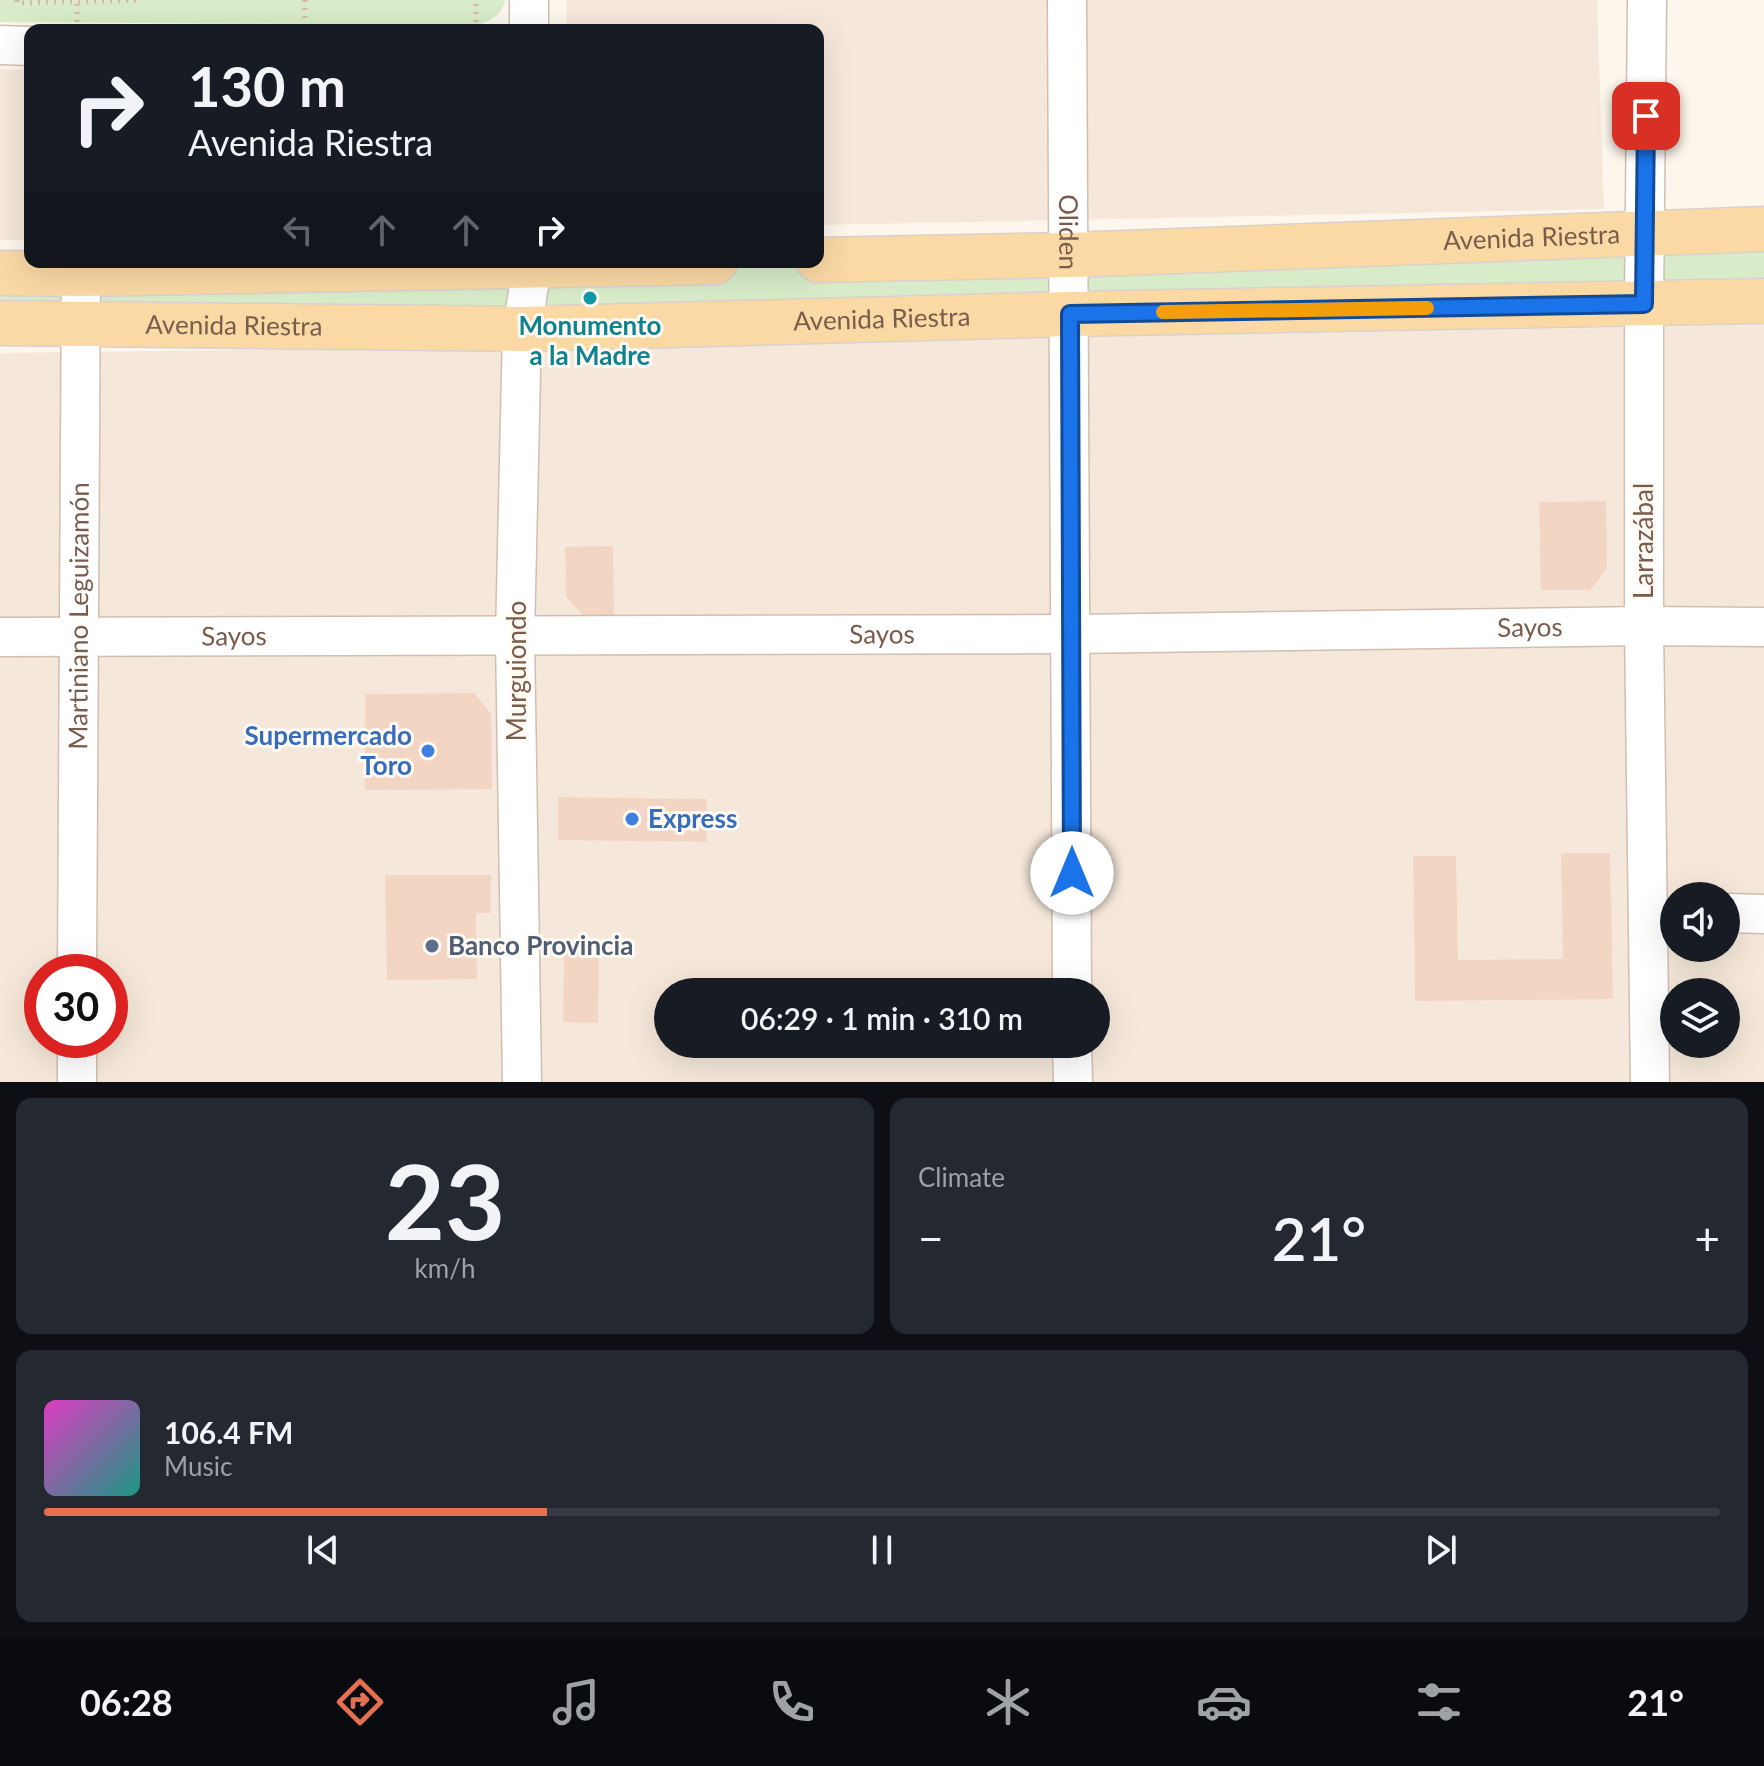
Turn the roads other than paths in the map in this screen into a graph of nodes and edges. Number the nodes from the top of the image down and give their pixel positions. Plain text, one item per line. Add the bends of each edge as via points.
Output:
1 (529, 0) edge
2 (1067, 0) edge
3 (1647, 0) edge
4 (529, 24) edge
5 (0, 45) edge
6 (24, 46) edge
7 (1764, 229) edge
8 (1644, 232) junction
9 (1070, 255) junction
10 (824, 260) edge
11 (81, 268) edge
12 (532, 268) edge
13 (0, 273) edge
14 (1764, 301) edge
15 (1644, 304) junction
16 (1070, 314) junction
17 (0, 323) edge
18 (82, 324) junction
19 (522, 329) junction
20 (1644, 626) junction
21 (1764, 627) edge
22 (1072, 634) junction
23 (515, 636) junction
24 (0, 637) edge
25 (78, 637) junction
26 (1660, 882) edge
27 (1740, 913) edge
28 (1764, 914) edge
29 (1660, 940) edge
30 (77, 954) edge
31 (1072, 978) edge
32 (77, 1058) edge
33 (1072, 1058) edge
34 (77, 1082) edge
35 (522, 1082) edge
36 (1073, 1082) edge
37 (1650, 1082) edge

1 - 4 street
2 - 9 street, Oliden
3 - 8 street, Larrazábal
5 - 6 street
7 - 8 main road, Avenida Riestra
8 - 9 main road, Avenida Riestra
8 - 15 street, Larrazábal
9 - 10 main road, Avenida Riestra
9 - 16 street, Oliden
11 - 13 main road, Avenida Riestra
11 - 18 street, Martiniano Leguizamón
12 - 19 street, Murguiondo
14 - 15 main road, Avenida Riestra
15 - 16 main road, Avenida Riestra
15 - 20 street, Larrazábal
16 - 19 main road, Avenida Riestra
16 - 22 street, Oliden
17 - 18 main road, Avenida Riestra
18 - 19 main road, Avenida Riestra
18 - 25 street, Martiniano Leguizamón
19 - 23 street, Murguiondo
20 - 21 street, Sayos
20 - 22 street, Sayos
20 - 26 street, Larrazábal
22 - 23 street, Sayos
22 - 31 street, Oliden
23 - 25 street, Sayos
23 - 35 street, Murguiondo
24 - 25 street, Sayos
25 - 30 street, Martiniano Leguizamón
27 - 28 street
29 - 37 street, Larrazábal
32 - 34 street
33 - 36 street

